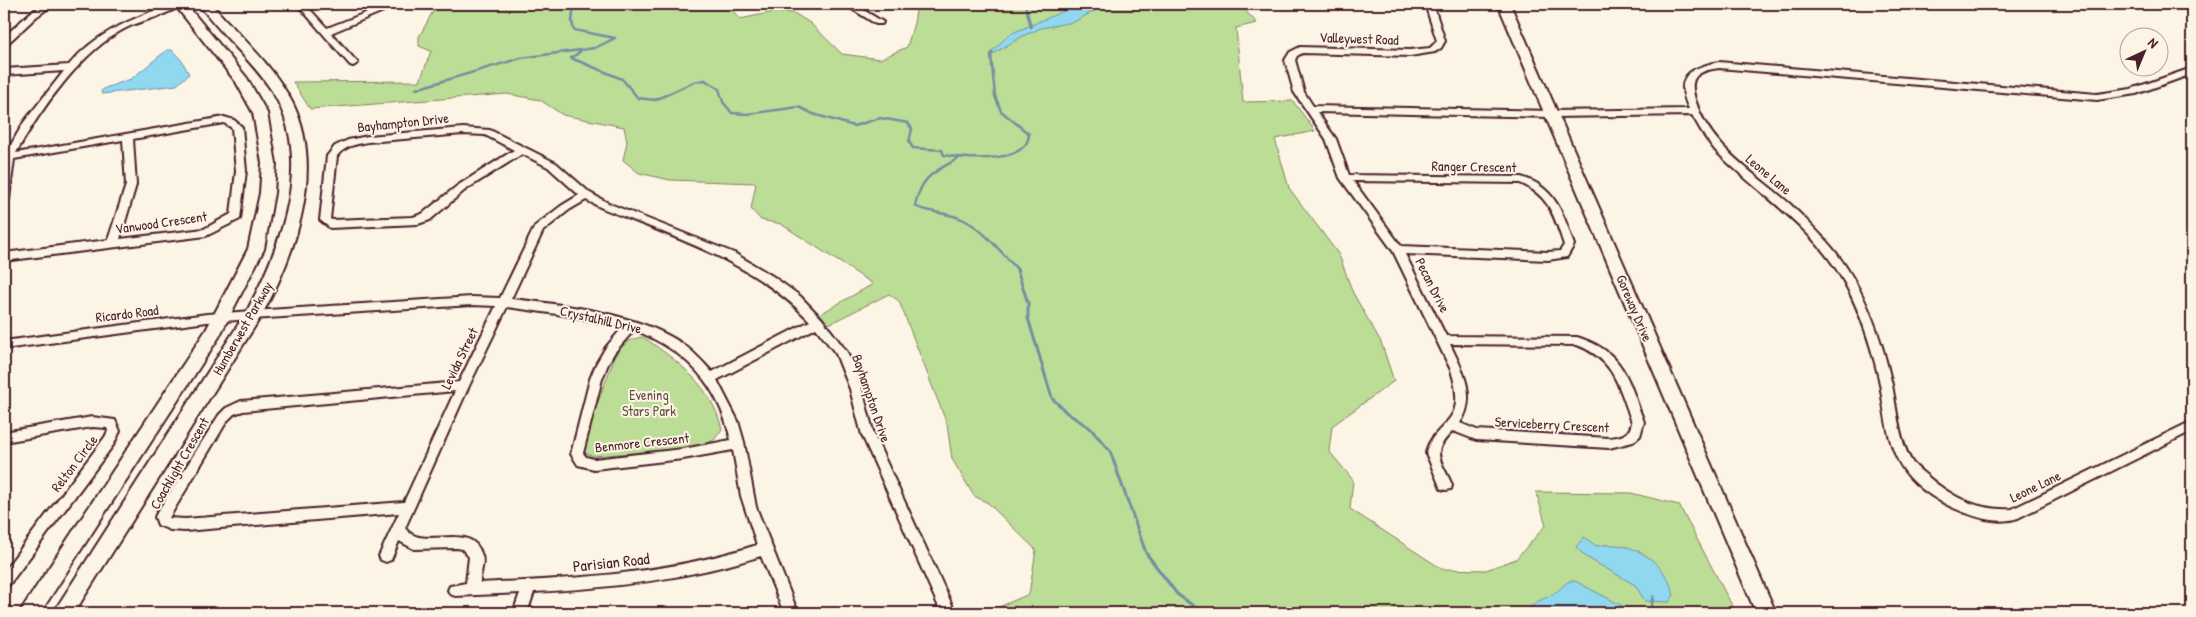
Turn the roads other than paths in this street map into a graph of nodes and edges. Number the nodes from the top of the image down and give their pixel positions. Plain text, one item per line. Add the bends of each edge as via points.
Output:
1 (50, 4) edge
2 (179, 4) edge
3 (205, 4) edge
4 (301, 4) edge
5 (848, 4) edge
6 (1429, 4) edge
7 (1504, 4) edge
8 (389, 8) dead end
9 (879, 22) dead end
10 (326, 32) junction
11 (4, 42) edge
12 (353, 63) dead end
13 (70, 68) junction
14 (2192, 71) edge
15 (4, 72) edge
16 (1310, 109) junction
17 (1695, 112) junction
18 (1552, 114) junction
19 (128, 136) junction
20 (521, 150) junction
21 (9, 157) junction
22 (1344, 178) junction
23 (586, 195) junction
24 (4, 199) edge
25 (113, 243) junction
26 (1398, 250) junction
27 (4, 257) edge
28 (503, 302) junction
29 (254, 314) junction
30 (223, 316) junction
31 (818, 322) junction
32 (633, 324) junction
33 (1443, 340) junction
34 (4, 345) edge
35 (710, 378) junction
36 (463, 386) junction
37 (1452, 425) junction
38 (2192, 426) edge
39 (4, 437) edge
40 (738, 444) junction
41 (1446, 485) dead end
42 (408, 507) junction
43 (398, 529) junction
44 (767, 548) junction
45 (386, 556) dead end
46 (4, 580) edge
47 (529, 587) junction
48 (475, 589) junction
49 (455, 590) dead end
50 (29, 613) edge
51 (63, 613) edge
52 (520, 613) edge
53 (791, 613) edge
54 (946, 613) edge
55 (1766, 613) edge

1 - 11 street
2 - 13 street via 113,32 88,49
2 - 30 main road, Humberwest Parkway via 242,81 260,113 267,146 268,192 256,249
3 - 29 main road, Humberwest Parkway via 287,105 296,141 298,180 291,226 269,286
4 - 10 street
5 - 9 street
6 - 16 street, Valleywest Road via 1441,41 1432,50 1410,53 1300,50 1293,54 1290,60 1299,92
7 - 18 main road, Goreway Drive
8 - 10 street
10 - 12 street
13 - 15 street
13 - 21 street via 27,124
14 - 17 street, Leone Lane via 2133,92 2098,97 1719,65 1702,68 1689,76 1686,88
16 - 18 street
16 - 22 street, Pecan Drive via 1331,139
17 - 18 street
17 - 38 street, Leone Lane via 1712,140 1728,158 1820,240 1841,268 1867,314 1878,349 1898,444 1906,464 1929,487 1950,501 1979,512 1999,516 2013,514
18 - 55 main road, Goreway Drive
19 - 21 street, Vanwood Crescent
19 - 25 street via 131,185
19 - 25 street, Vanwood Crescent via 224,120 231,122 237,127 241,171 236,216 206,232
20 - 20 street, Bayhampton Drive via 487,132 463,131 351,142 338,148 332,156 325,220 330,224 355,224 414,221 426,217 461,188
20 - 23 street, Bayhampton Drive via 552,165
21 - 24 street
22 - 26 street, Pecan Drive
22 - 26 street, Ranger Crescent via 1521,180 1534,184 1550,197 1569,245 1563,254 1548,256
23 - 28 street, Levida Street via 539,229
23 - 31 street, Bayhampton Drive via 730,256 796,299
25 - 27 street, Vanwood Crescent
26 - 33 street, Pecan Drive
28 - 29 street, Crystalhill Drive
28 - 32 street, Crystalhill Drive
28 - 36 street, Levida Street
29 - 30 street, Ricardo Road
29 - 51 main road, Humberwest Parkway
30 - 34 street, Ricardo Road
30 - 50 main road, Humberwest Parkway
31 - 35 street
31 - 54 street, Bayhampton Drive via 841,352 856,389 868,436
32 - 35 street, Crystalhill Drive via 664,336
32 - 40 street, Benmore Crescent via 610,350 596,380 577,454 582,460 594,464
33 - 37 street, Pecan Drive via 1457,370 1462,392 1461,411
33 - 37 street, Serviceberry Crescent via 1577,341 1588,344 1605,352 1615,363 1638,422 1631,439 1609,443 1476,435
35 - 40 street, Crystalhill Drive via 733,423
36 - 42 street, Levida Street
36 - 42 street, Coachlight Crescent via 241,406 223,418 162,517 170,524 185,525
37 - 41 street, Pecan Drive via 1434,442 1432,453
39 - 46 street, Relton Circle via 92,422 112,423 114,431
40 - 44 street, Crystalhill Drive via 750,506
42 - 43 street, Levida Street
43 - 45 street, Levida Street
43 - 48 street via 401,536 417,544 457,542 467,545 474,551 476,560 471,580
44 - 47 street, Parisian Road via 676,573
44 - 53 street, Crystalhill Drive
47 - 48 street, Parisian Road
47 - 52 street
48 - 49 street, Parisian Road

